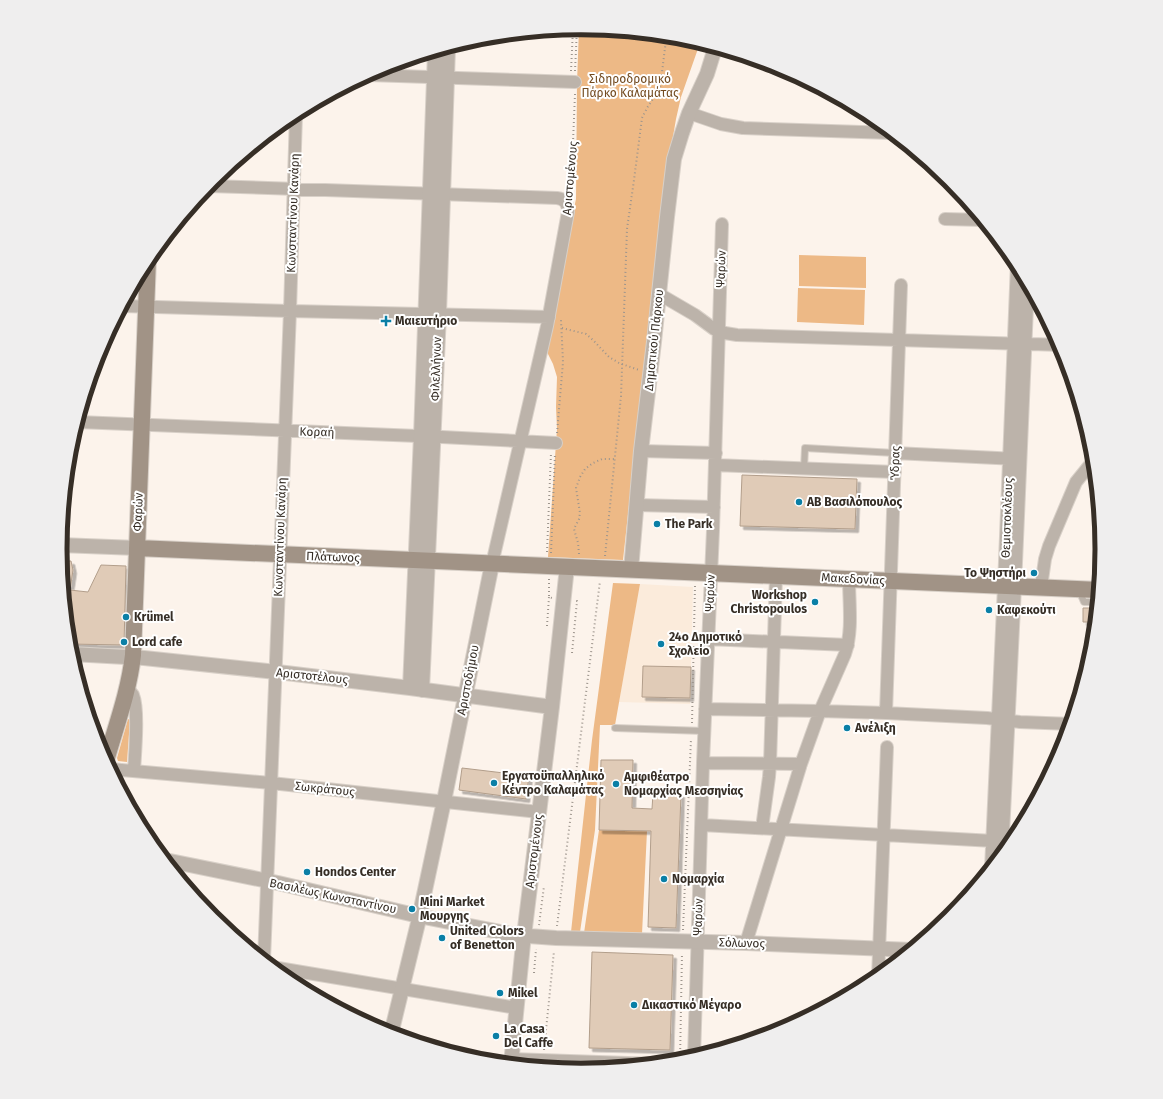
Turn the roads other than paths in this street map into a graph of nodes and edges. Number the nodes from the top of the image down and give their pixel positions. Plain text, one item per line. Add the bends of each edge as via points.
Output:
1 (447, 53) edge
2 (714, 53) edge
3 (436, 56) edge
4 (382, 75) edge
5 (441, 77) junction
6 (573, 82) road end
7 (689, 113) junction
8 (296, 122) edge
9 (883, 133) edge
10 (218, 186) edge
11 (293, 188) junction
12 (436, 193) junction
13 (945, 219) dead end
14 (976, 220) edge
15 (722, 224) dead end
16 (147, 274) edge
17 (1017, 277) edge
18 (901, 285) dead end
19 (1027, 292) edge
20 (659, 294) junction
21 (128, 306) edge
22 (146, 307) junction
23 (290, 311) junction
24 (432, 314) junction
25 (548, 322) junction
26 (719, 332) junction
27 (899, 340) junction
28 (1019, 344) junction
29 (1053, 345) edge
30 (83, 422) edge
31 (141, 425) junction
32 (285, 431) junction
33 (427, 436) junction
34 (520, 441) junction
35 (554, 447) road end
36 (641, 451) junction
37 (895, 453) junction
38 (715, 459) junction
39 (1015, 459) junction
40 (1089, 466) edge
41 (804, 469) junction
42 (895, 472) junction
43 (636, 505) junction
44 (714, 507) junction
45 (67, 545) edge
46 (137, 548) junction
47 (280, 554) junction
48 (422, 560) junction
49 (492, 564) junction
50 (604, 565) joint
51 (573, 567) junction
52 (631, 570) junction
53 (711, 573) junction
54 (776, 576) junction
55 (849, 579) junction
56 (891, 581) junction
57 (1010, 586) junction
58 (1041, 587) junction
59 (1079, 589) junction
60 (1094, 590) edge
61 (1093, 602) edge
62 (708, 639) junction
63 (774, 642) junction
64 (848, 645) junction
65 (78, 654) edge
66 (132, 657) junction
67 (275, 672) junction
68 (127, 688) junction
69 (416, 689) junction
70 (465, 696) junction
71 (552, 707) junction
72 (705, 709) junction
73 (772, 710) junction
74 (820, 710) junction
75 (886, 713) junction
76 (1003, 720) junction
77 (1066, 724) edge
78 (615, 728) dead end
79 (704, 732) junction
80 (887, 747) dead end
81 (109, 752) edge
82 (703, 763) junction
83 (770, 764) junction
84 (801, 764) junction
85 (117, 770) edge
86 (134, 771) junction
87 (271, 783) junction
88 (444, 801) junction
89 (539, 812) junction
90 (702, 825) junction
91 (762, 828) junction
92 (781, 829) junction
93 (883, 835) junction
94 (1003, 842) edge
95 (172, 862) edge
96 (267, 882) junction
97 (419, 916) junction
98 (524, 936) junction
99 (697, 942) junction
100 (746, 943) junction
101 (879, 949) junction
102 (905, 950) edge
103 (264, 955) edge
104 (284, 969) edge
105 (878, 969) edge
106 (402, 989) junction
107 (517, 1008) junction
108 (392, 1028) edge
109 (694, 1051) edge
110 (511, 1059) edge
111 (522, 1061) edge
112 (618, 1063) edge

1 - 5 street, Φιλελλήνων
2 - 7 street
3 - 5 street, Φιλελλήνων
4 - 5 street
5 - 6 street
5 - 12 street, Φιλελλήνων
7 - 9 street via 721,124 748,128
7 - 20 street, Δημοτικού Πάρκου via 674,159
8 - 11 street, Κωνσταντίνου Κανάρη
10 - 11 street
11 - 12 street
11 - 23 street, Κωνσταντίνου Κανάρη
12 - 24 street, Φιλελλήνων
12 - 25 street, Αριστομένους via 557,198 568,204
13 - 14 street
15 - 26 street, Ψαρών
16 - 22 main road, Φαρών
17 - 28 street, Θεμιστοκλέους
18 - 27 street, Ύδρας
19 - 28 street, Θεμιστοκλέους
20 - 26 street via 690,311
20 - 36 street, Δημοτικού Πάρκου
21 - 22 street
22 - 23 street
22 - 31 main road, Φαρών
23 - 24 street
23 - 32 street, Κωνσταντίνου Κανάρη
24 - 25 street
24 - 33 street, Φιλελλήνων
25 - 34 street, Αριστοδήμου
26 - 27 street via 737,335
26 - 38 street, Ψαρών
27 - 28 street
27 - 37 street, Ύδρας
28 - 29 street
28 - 39 street, Θεμιστοκλέους
30 - 31 street, Κοραή
31 - 32 street, Κοραή
31 - 46 main road, Φαρών
32 - 33 street, Κοραή
32 - 47 street, Κωνσταντίνου Κανάρη
33 - 34 street, Κοραή
33 - 48 street, Φιλελλήνων
34 - 35 street, Κοραή
34 - 49 street, Αριστοδήμου
36 - 38 street
36 - 43 street, Δημοτικού Πάρκου
37 - 39 street
37 - 41 lane via 805,448
37 - 42 street, Ύδρας
38 - 41 street
38 - 44 street, Ψαρών
39 - 57 street, Θεμιστοκλέους
40 - 58 street via 1076,482 1045,559
41 - 42 street
42 - 56 street, Ύδρας
43 - 44 street
43 - 52 street, Δημοτικού Πάρκου
44 - 53 street, Ψαρών
45 - 46 street, Πλάτωνος
46 - 47 main road, Πλάτωνος
46 - 66 main road, Φαρών
47 - 48 main road, Πλάτωνος
47 - 67 street, Κωνσταντίνου Κανάρη
48 - 49 main road, Πλάτωνος
48 - 69 street, Φιλελλήνων
49 - 51 main road, Πλάτωνος
49 - 70 street, Αριστοδήμου
50 - 51 main road, Πλάτωνος
50 - 52 main road, Μακεδονίας
51 - 71 street, Αριστομένους
52 - 53 main road, Μακεδονίας
53 - 54 main road, Μακεδονίας
53 - 62 street, Ψαρών
54 - 55 main road, Μακεδονίας
54 - 63 street
55 - 56 main road, Μακεδονίας
55 - 64 street
56 - 57 main road, Μακεδονίας
56 - 75 street, Ύδρας
57 - 58 main road, Μακεδονίας
57 - 76 street, Θεμιστοκλέους
58 - 59 main road, Μακεδονίας
59 - 60 main road, Μακεδονίας
59 - 61 lane via 1084,602
62 - 63 street
62 - 72 street, Ψαρών
63 - 64 street
63 - 73 street
64 - 74 street
65 - 66 street, Αριστοτέλους
66 - 67 street, Αριστοτέλους
66 - 68 main road, Φαρών
67 - 69 street, Αριστοτέλους
67 - 87 street, Κωνσταντίνου Κανάρη
68 - 81 main road, Φαρών
68 - 86 street via 135,704
69 - 70 street, Αριστοτέλους
70 - 71 street, Αριστοτέλους
70 - 88 street, Αριστοδήμου
71 - 89 street, Αριστομένους
72 - 73 street
72 - 79 street, Ψαρών
73 - 74 street
73 - 83 street
74 - 75 street
74 - 84 street
75 - 76 street
76 - 77 street
76 - 94 street, Θεμιστοκλέους
78 - 79 lane
79 - 82 street, Ψαρών
80 - 93 street
82 - 83 street
82 - 90 street, Ψαρών
83 - 84 street
83 - 91 street
84 - 92 street
85 - 86 street, Σωκράτους
86 - 87 street, Σωκράτους
87 - 88 street, Σωκράτους
87 - 96 street, Κωνσταντίνου Κανάρη
88 - 89 street, Σωκράτους
88 - 97 street, Αριστοδήμου
89 - 98 street, Αριστομένους
90 - 91 street
90 - 99 street, Ψαρών
91 - 92 street
92 - 93 street
92 - 100 street
93 - 94 street
93 - 101 street
95 - 96 street, Βασιλέως Κωνσταντίνου
96 - 97 street, Βασιλέως Κωνσταντίνου
96 - 103 street, Κωνσταντίνου Κανάρη
97 - 98 street, Βασιλέως Κωνσταντίνου
97 - 106 street, Αριστοδήμου
98 - 99 street, Σόλωνος
98 - 107 street, Αριστομένους
99 - 100 street, Σόλωνος
99 - 109 street, Ψαρών
100 - 101 street, Σόλωνος
101 - 102 street, Σόλωνος
101 - 105 street
104 - 106 street
106 - 107 street
106 - 108 street, Αριστοδήμου
107 - 110 street, Αριστομένους
111 - 112 street

